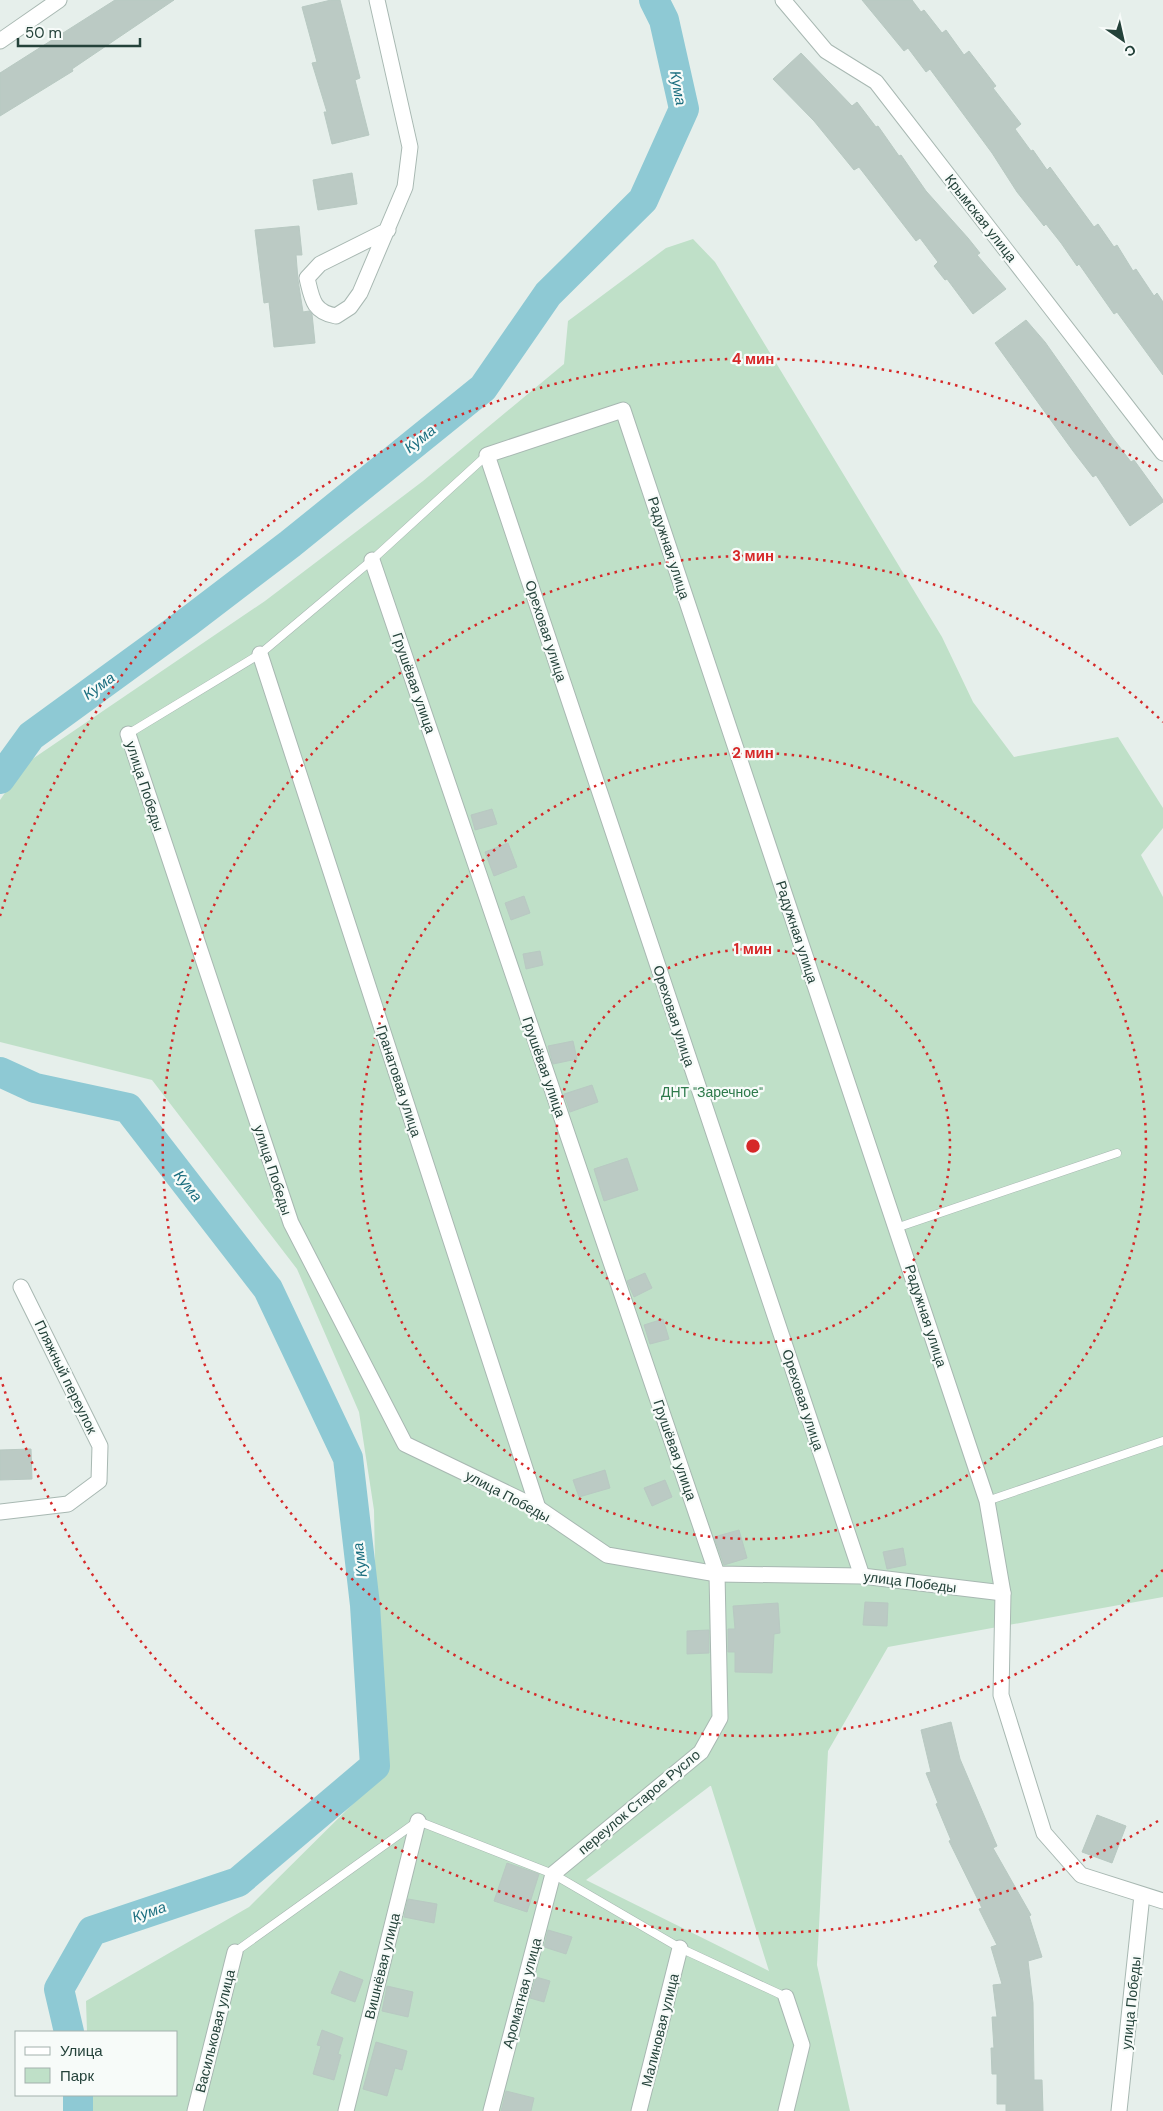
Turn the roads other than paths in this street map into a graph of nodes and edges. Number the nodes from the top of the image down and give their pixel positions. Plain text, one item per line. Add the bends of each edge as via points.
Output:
1 (59, 0) edge
2 (377, 0) edge
3 (783, 0) edge
4 (0, 41) edge
5 (388, 230) junction
6 (1163, 453) edge
7 (487, 455) junction
8 (372, 560) junction
9 (260, 654) junction
10 (128, 734) joint
11 (1117, 1153) dead end
12 (896, 1228) junction
13 (21, 1287) dead end
14 (1163, 1441) edge
15 (987, 1501) junction
16 (538, 1508) junction
17 (0, 1512) edge
18 (717, 1574) junction
19 (862, 1576) junction
20 (1003, 1593) junction
21 (418, 1821) junction
22 (553, 1874) junction
23 (1142, 1895) junction
24 (1163, 1901) edge
25 (680, 1948) junction
26 (235, 1952) joint
27 (786, 1997) joint
28 (195, 2111) edge
29 (346, 2111) edge
30 (490, 2111) edge
31 (639, 2111) edge
32 (786, 2111) edge
33 (1119, 2111) edge

1 - 4 street
2 - 5 street via 410,147 405,187
3 - 6 street, Крымская улица via 826,51 876,82
5 - 5 street via 360,293 350,307 336,316 324,314 312,301 307,278 320,264
7 - 8 lane
7 - 12 street, Радужная улица via 623,410
7 - 19 street, Ореховая улица
8 - 9 lane
8 - 18 street, Грушёвая улица
9 - 10 lane
9 - 16 street, Гранатовая улица
10 - 16 street, улица Победы via 290,1224 406,1444
11 - 12 lane
12 - 15 street, Радужная улица
13 - 17 street, Пляжный переулок via 100,1446 99,1481 68,1504
14 - 15 lane
15 - 20 street, Радужная улица
16 - 18 street, улица Победы via 607,1555
18 - 19 street, улица Победы
18 - 22 street, переулок Старое Русло via 720,1718 701,1752
19 - 20 street, улица Победы
20 - 23 street via 1001,1695 1044,1833 1082,1875
21 - 22 lane
21 - 26 lane
21 - 29 street, Вишнёвая улица
22 - 25 lane
22 - 30 street, Ароматная улица
23 - 24 street
23 - 33 street, улица Победы
25 - 27 lane
25 - 31 street, Малиновая улица
26 - 28 street, Васильковая улица
27 - 32 street via 802,2045

